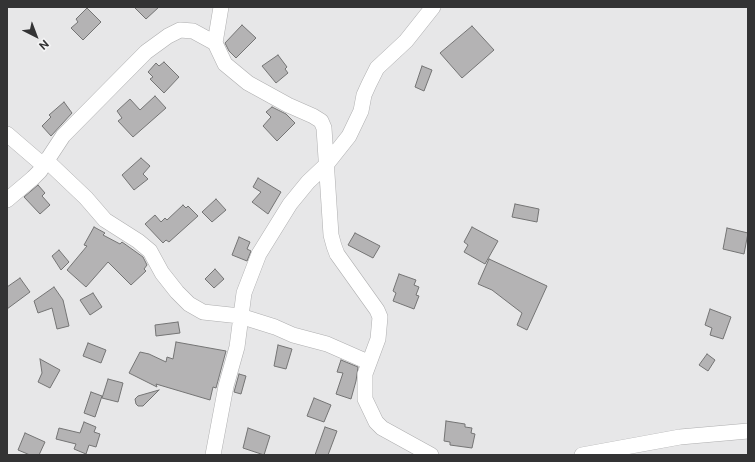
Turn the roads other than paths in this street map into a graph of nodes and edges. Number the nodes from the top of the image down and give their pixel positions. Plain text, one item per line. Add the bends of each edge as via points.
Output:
1 (221, 7) edge
2 (433, 7) edge
3 (215, 43) junction
4 (7, 134) edge
5 (45, 163) junction
6 (326, 165) junction
7 (7, 200) edge
8 (240, 316) junction
9 (368, 362) junction
10 (748, 430) edge
11 (213, 455) edge
12 (431, 455) edge
13 (582, 455) edge

1 - 3 street
2 - 6 street via 406,41 377,68 364,95 361,111 354,126
3 - 5 street via 194,32 180,30 168,36 146,52 76,121
3 - 6 street via 225,64 248,83 321,121 325,135
4 - 5 street
5 - 7 street via 33,178
5 - 8 street via 86,198 105,220 150,251 162,273 188,304 203,312
6 - 8 street via 290,204 259,254 244,293
6 - 9 street via 331,235 337,254 380,317 378,339
8 - 9 street via 327,344
8 - 11 street via 238,347 226,386
9 - 12 street via 365,374 365,399 376,422 387,431
10 - 13 street via 680,437

